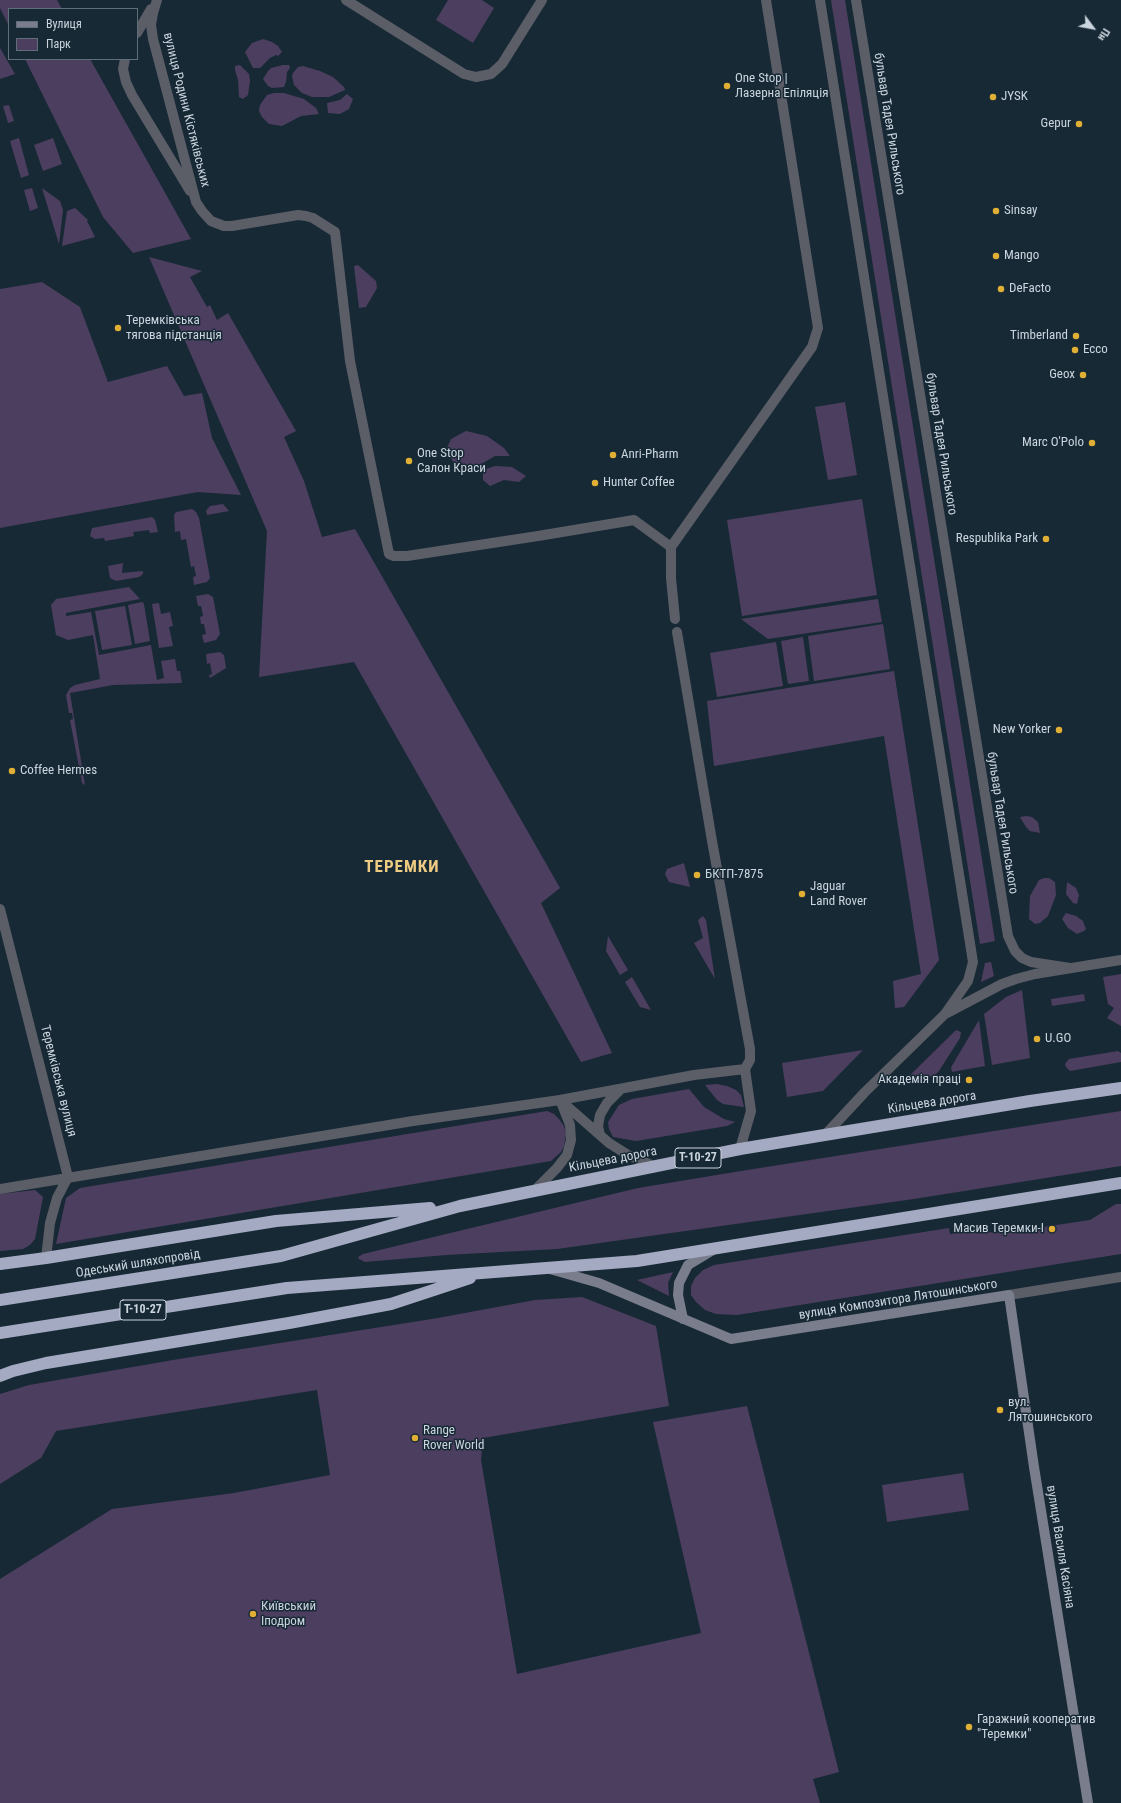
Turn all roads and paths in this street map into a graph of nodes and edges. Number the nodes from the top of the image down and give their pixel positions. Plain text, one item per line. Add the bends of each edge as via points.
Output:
1 (157, 0) edge
2 (346, 0) edge
3 (542, 0) edge
4 (766, 0) edge
5 (820, 0) edge
6 (856, 0) edge
7 (138, 31) edge
8 (125, 60) edge
9 (196, 202) junction
10 (671, 546) junction
11 (675, 618) dead end
12 (677, 632) dead end
13 (0, 910) edge
14 (1121, 960) edge
15 (1070, 968) junction
16 (946, 1014) junction
17 (744, 1069) junction
18 (1121, 1088) edge
19 (620, 1090) junction
20 (560, 1100) junction
21 (600, 1135) junction
22 (825, 1135) junction
23 (740, 1149) junction
24 (654, 1166) junction
25 (68, 1177) junction
26 (1121, 1183) edge
27 (0, 1189) edge
28 (534, 1190) junction
29 (460, 1206) junction
30 (715, 1249) junction
31 (281, 1256) joint
32 (46, 1258) junction
33 (0, 1264) edge
34 (550, 1269) junction
35 (488, 1272) junction
36 (1121, 1277) edge
37 (1009, 1295) junction
38 (0, 1300) edge
39 (683, 1319) junction
40 (0, 1332) edge
41 (0, 1376) edge
42 (1088, 1803) edge

1 - 7 street
1 - 9 street, вулиця Родини Кістяківських via 151,26 153,39
2 - 3 street via 464,74 476,77 491,74 502,64
4 - 10 street via 818,328 812,347
5 - 16 street via 972,948 973,962 968,981
6 - 15 street, бульвар Тадея Рильського via 1008,936 1015,951 1022,958
8 - 9 street via 123,69 132,95
9 - 10 street, вулиця Родини Кістяківських via 211,221 224,226 298,215 313,218 335,232 350,361 389,554 407,556 634,520
10 - 11 street
12 - 17 street via 750,1049 750,1060
13 - 25 street, Теремківська вулиця
14 - 15 street
15 - 16 street via 1035,974 1002,984
16 - 22 street via 865,1092
17 - 19 street via 694,1075
17 - 23 street via 751,1111
18 - 22 highway, Кільцева дорога / Т-10-27
19 - 20 street
19 - 21 street via 607,1103 600,1115
20 - 21 street
20 - 25 street
20 - 28 street via 570,1125 571,1140 567,1155
21 - 24 street via 628,1155
22 - 23 highway, Кільцева дорога / Т-10-27
23 - 24 highway, Кільцева дорога / Т-10-27
24 - 28 highway, Кільцева дорога / Т-10-27
25 - 27 street
25 - 32 street via 57,1198 50,1223
26 - 30 highway, Т-10-27
28 - 29 highway, Кільцева дорога / Т-10-27
29 - 31 highway, Кільцева дорога / Т-10-27
29 - 32 highway via 276,1220
30 - 34 highway, Т-10-27 via 637,1261
30 - 39 street via 688,1265 679,1283 678,1295
31 - 38 highway, Одеський шляхопровід / Т-10-27
32 - 33 highway
34 - 35 highway, Т-10-27
34 - 39 street, вулиця Композитора Лятошинського via 599,1283
35 - 40 highway, Т-10-27 via 287,1288
35 - 41 highway via 391,1304 46,1362
36 - 37 street, вулиця Композитора Лятошинського
37 - 39 street, вулиця Композитора Лятошинського via 732,1339
37 - 42 street, вулиця Василя Касіяна

